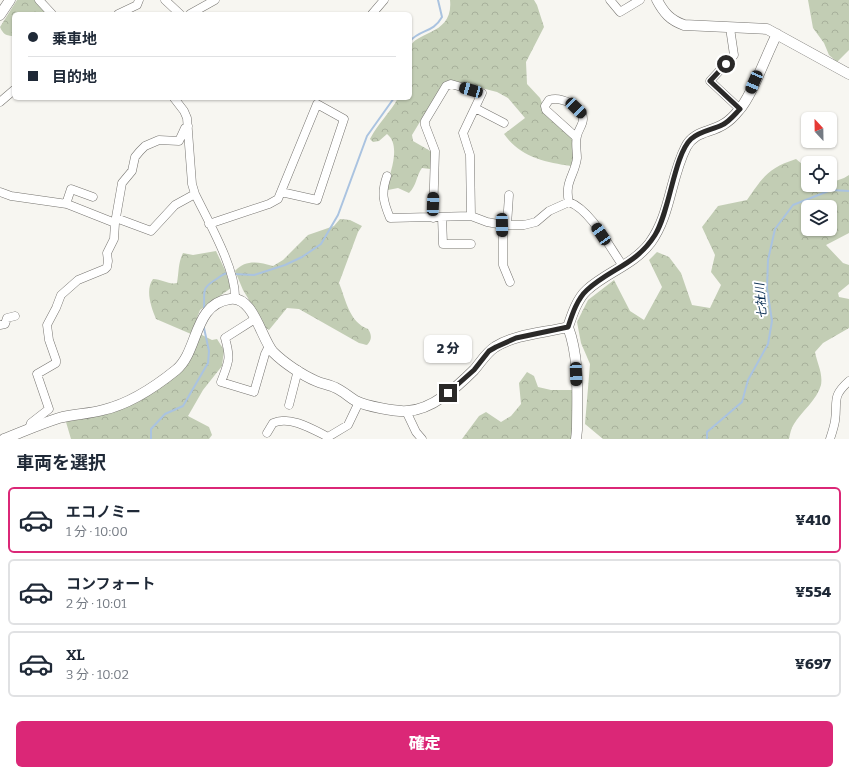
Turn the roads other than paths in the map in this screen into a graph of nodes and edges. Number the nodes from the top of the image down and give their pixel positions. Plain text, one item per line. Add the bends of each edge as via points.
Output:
1 (10, 0) edge
2 (39, 0) edge
3 (139, 0) edge
4 (165, 0) edge
5 (215, 0) edge
6 (384, 0) edge
7 (610, 0) edge
8 (640, 0) edge
9 (657, 0) edge
10 (50, 12) edge
11 (122, 12) edge
12 (178, 12) edge
13 (194, 12) edge
14 (374, 12) edge
15 (0, 15) edge
16 (730, 28) junction
17 (776, 34) junction
18 (849, 74) edge
19 (12, 92) edge
20 (176, 100) edge
21 (0, 102) edge
22 (475, 108) junction
23 (740, 109) junction
24 (504, 123) dead end
25 (188, 126) junction
26 (576, 137) junction
27 (387, 176) dead end
28 (0, 192) edge
29 (281, 192) junction
30 (195, 194) junction
31 (509, 195) dead end
32 (93, 197) dead end
33 (569, 202) junction
34 (66, 204) junction
35 (471, 216) junction
36 (442, 217) junction
37 (433, 218) junction
38 (116, 220) junction
39 (209, 224) junction
40 (505, 225) junction
41 (471, 244) dead end
42 (623, 266) junction
43 (510, 282) dead end
44 (235, 293) junction
45 (15, 316) dead end
46 (255, 318) junction
47 (0, 325) edge
48 (568, 327) junction
49 (269, 346) junction
50 (298, 370) junction
51 (849, 381) edge
52 (359, 402) junction
53 (289, 405) dead end
54 (406, 411) junction
55 (29, 429) junction
56 (267, 433) dead end
57 (328, 438) edge
58 (4, 439) edge
59 (422, 439) edge
60 (576, 439) edge
61 (830, 439) edge

1 - 15 street
2 - 10 street
3 - 11 street via 137,5
4 - 12 street
5 - 13 street
6 - 14 street
7 - 8 street via 620,12
9 - 16 street via 668,18 675,22 684,25
16 - 17 street via 767,29
16 - 23 street via 734,55 710,81
17 - 18 street
17 - 23 street
19 - 21 street
20 - 25 street via 184,111
22 - 24 street
22 - 35 street via 463,133 470,155
22 - 37 street via 482,93 451,84 446,86 425,121 435,150
23 - 42 street via 723,124 691,139 674,179 661,226 640,254
25 - 30 street
25 - 38 street via 179,141 159,140 145,146 135,157 132,171 122,183
26 - 26 street via 546,110 549,100 559,98 570,102 581,113 583,120
26 - 33 street via 577,159 566,191
27 - 37 street via 382,189 384,204 390,218
28 - 34 street
29 - 29 street via 317,104 344,119 317,200
29 - 39 street via 278,199 269,204
30 - 38 street via 175,205 151,231
30 - 39 street
31 - 40 street
32 - 34 street via 71,189
33 - 40 street via 549,211 536,222
33 - 42 street via 578,207 593,223
34 - 38 street
35 - 36 street
35 - 40 street
36 - 37 street
36 - 41 street via 443,244
38 - 55 street via 114,238 107,253 107,267 71,285 61,295 48,320 48,334 56,363 37,374 49,409 31,423
39 - 44 street via 225,260
40 - 43 street via 503,265
42 - 48 street via 586,290
44 - 46 street
44 - 55 street via 212,306 199,324 180,366 128,401 101,411 59,418
45 - 47 street via 6,318 5,324
46 - 49 street
46 - 49 street via 224,338 230,354 221,382 254,392 264,354
48 - 54 street via 502,343 489,351 474,370 448,393 427,406
48 - 60 street via 576,359
49 - 50 street via 277,356
50 - 52 street via 316,381 338,388
50 - 53 street
51 - 61 street via 837,396
52 - 54 street
52 - 57 street via 348,425
54 - 59 street
55 - 58 street
56 - 57 street via 273,423 282,420 304,425

